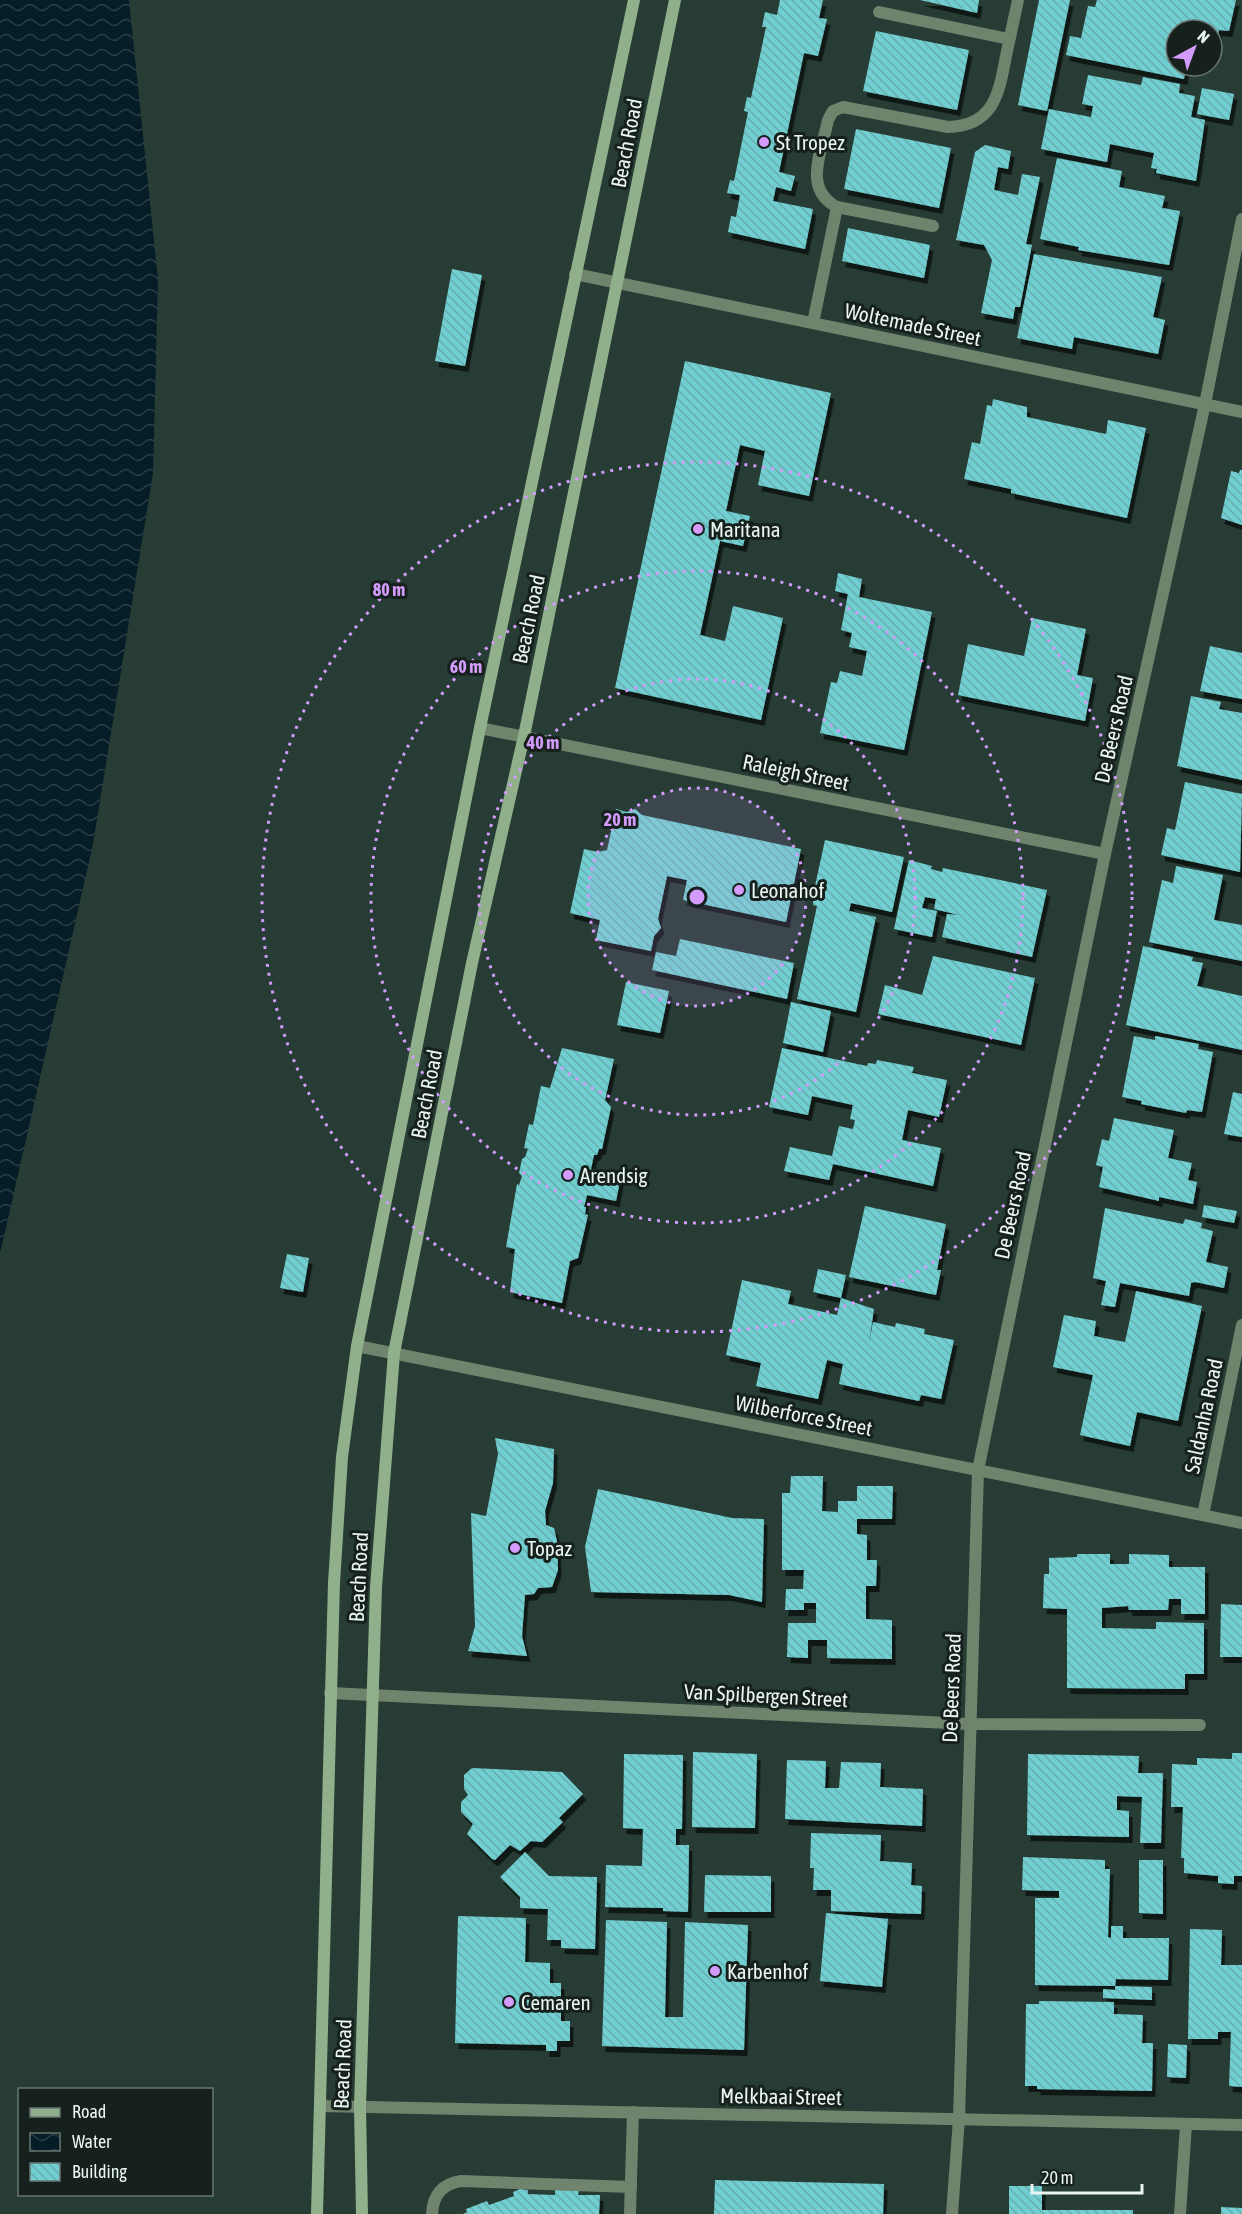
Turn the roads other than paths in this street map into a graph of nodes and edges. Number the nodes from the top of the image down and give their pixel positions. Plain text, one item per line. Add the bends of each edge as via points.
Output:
1 (634, 0) edge
2 (675, 0) edge
3 (1018, 0) edge
4 (879, 12) dead end
5 (1009, 39) junction
6 (837, 207) junction
7 (1242, 219) edge
8 (933, 226) dead end
9 (576, 274) junction
10 (618, 285) junction
11 (813, 323) junction
12 (1205, 404) junction
13 (1242, 412) edge
14 (480, 728) junction
15 (524, 736) junction
16 (1105, 855) junction
17 (1242, 1325) edge
18 (357, 1346) junction
19 (394, 1353) junction
20 (978, 1470) junction
21 (1203, 1515) junction
22 (1242, 1523) edge
23 (330, 1693) junction
24 (374, 1695) junction
25 (969, 1724) junction
26 (1200, 1725) dead end
27 (320, 2106) junction
28 (360, 2107) junction
29 (633, 2112) junction
30 (959, 2119) junction
31 (1186, 2124) junction
32 (1242, 2125) edge
33 (631, 2187) junction
34 (317, 2214) edge
35 (362, 2214) edge
36 (432, 2214) edge
37 (630, 2214) edge
38 (952, 2214) edge
39 (1180, 2214) edge

1 - 9 main road, Beach Road
2 - 10 main road, Beach Road
3 - 5 street
4 - 5 street
5 - 6 street via 995,101 969,124 948,127 843,107 833,111 815,182 821,194
6 - 8 street
6 - 11 street
7 - 12 street, De Beers Road
9 - 10 street, Woltemade Street
9 - 14 main road, Beach Road
10 - 11 street, Woltemade Street
10 - 15 main road, Beach Road
11 - 12 street, Woltemade Street
12 - 13 street, Woltemade Street
12 - 16 street, De Beers Road
14 - 15 street, Raleigh Street
14 - 18 main road, Beach Road
15 - 16 street, Raleigh Street
15 - 19 main road, Beach Road via 472,963
16 - 20 street, De Beers Road
17 - 21 street, Saldanha Road
18 - 19 street, Wilberforce Street
18 - 23 main road, Beach Road via 342,1457
19 - 20 street, Wilberforce Street
19 - 24 main road, Beach Road via 376,1587
20 - 21 street, Wilberforce Street
20 - 25 street, De Beers Road
21 - 22 street, Wilberforce Street
23 - 24 street, Van Spilbergen Street
23 - 27 main road, Beach Road
24 - 25 street, Van Spilbergen Street
24 - 28 main road, Beach Road
25 - 26 street, Van Spilbergen Street
25 - 30 street, De Beers Road
27 - 28 street, Melkbaai Street
27 - 34 main road, Beach Road
28 - 29 street, Melkbaai Street
28 - 35 main road, Beach Road
29 - 30 street, Melkbaai Street
29 - 33 street
30 - 31 street, Melkbaai Street
30 - 38 street, De Beers Road
31 - 32 street, Melkbaai Street
31 - 39 street
33 - 36 street via 461,2181 444,2186 436,2194
33 - 37 street

